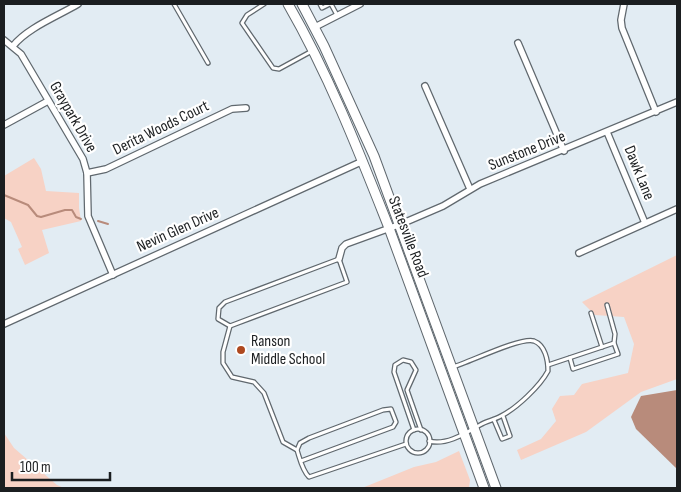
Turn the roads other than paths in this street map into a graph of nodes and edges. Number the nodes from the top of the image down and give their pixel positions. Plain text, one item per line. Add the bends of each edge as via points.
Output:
1 (78, 4) edge
2 (174, 4) edge
3 (264, 4) edge
4 (288, 4) edge
5 (302, 4) edge
6 (320, 4) edge
7 (330, 4) edge
8 (344, 4) edge
9 (360, 4) edge
10 (624, 4) edge
11 (348, 10) junction
12 (338, 16) junction
13 (315, 27) junction
14 (4, 40) edge
15 (518, 43) dead end
16 (13, 46) junction
17 (313, 50) junction
18 (208, 63) dead end
19 (424, 86) dead end
20 (48, 101) junction
21 (677, 102) edge
22 (246, 108) dead end
23 (656, 112) junction
24 (4, 125) edge
25 (607, 132) junction
26 (564, 151) junction
27 (363, 161) junction
28 (87, 173) junction
29 (470, 189) junction
30 (677, 209) edge
31 (645, 223) junction
32 (400, 224) junction
33 (389, 229) junction
34 (579, 253) dead end
35 (339, 259) junction
36 (113, 275) junction
37 (608, 305) dead end
38 (591, 313) dead end
39 (4, 324) edge
40 (230, 326) junction
41 (614, 343) junction
42 (602, 347) junction
43 (570, 358) junction
44 (548, 365) junction
45 (452, 367) junction
46 (503, 415) junction
47 (494, 420) junction
48 (475, 428) junction
49 (414, 430) junction
50 (421, 430) junction
51 (464, 434) junction
52 (429, 441) junction
53 (406, 444) junction
54 (297, 450) junction
55 (301, 461) junction
56 (484, 488) edge
57 (494, 488) edge

1 - 16 street via 32,30
2 - 18 lane
3 - 17 lane via 247,15 242,23 273,68
4 - 17 main road, Statesville Road
5 - 13 main road, Statesville Road
6 - 7 lane via 322,8
7 - 12 lane
8 - 11 lane
9 - 11 street
10 - 23 street via 622,28
11 - 12 street
12 - 13 street
13 - 32 main road, Statesville Road via 374,156
14 - 16 street, Graypark Drive
15 - 26 street
16 - 20 street, Graypark Drive
17 - 27 main road, Statesville Road
19 - 29 street
20 - 24 street
20 - 28 street, Graypark Drive
21 - 23 street, Sunstone Drive
22 - 28 street, Derita Woods Court via 232,108 106,169
23 - 25 street, Sunstone Drive
25 - 26 street, Sunstone Drive
25 - 31 street, Dawk Lane
26 - 29 street, Sunstone Drive
27 - 33 main road, Statesville Road
27 - 36 street, Nevin Glen Drive
28 - 36 street, Graypark Drive via 88,216
29 - 32 street, Sunstone Drive via 443,206
30 - 31 street
31 - 34 street
32 - 33 street, Sunstone Drive
32 - 45 main road, Statesville Road
33 - 35 street, Sunstone Drive via 346,244
33 - 51 main road, Statesville Road
35 - 40 lane via 347,282
35 - 40 lane via 225,302 219,308 218,319
36 - 39 street, Nevin Glen Drive
37 - 41 lane
38 - 42 lane
40 - 54 lane via 223,363 232,377 254,382 264,393 283,442
41 - 42 lane
41 - 43 lane via 618,354 573,368
42 - 43 lane
43 - 44 lane
44 - 45 lane via 541,346 529,340
44 - 46 lane via 546,376
45 - 48 main road, Statesville Road
46 - 47 lane
46 - 47 lane via 510,436 502,439
47 - 48 lane
48 - 51 lane
48 - 57 main road, Statesville Road
49 - 50 lane
49 - 50 lane via 394,372 402,360 411,362 416,370 407,390
49 - 53 lane via 407,436
50 - 52 lane
51 - 52 lane via 436,443
51 - 56 main road, Statesville Road
52 - 53 lane via 427,448 417,453
53 - 55 lane via 309,477
54 - 55 lane
54 - 55 lane via 300,443 310,438 383,410 391,409 396,422 393,428

